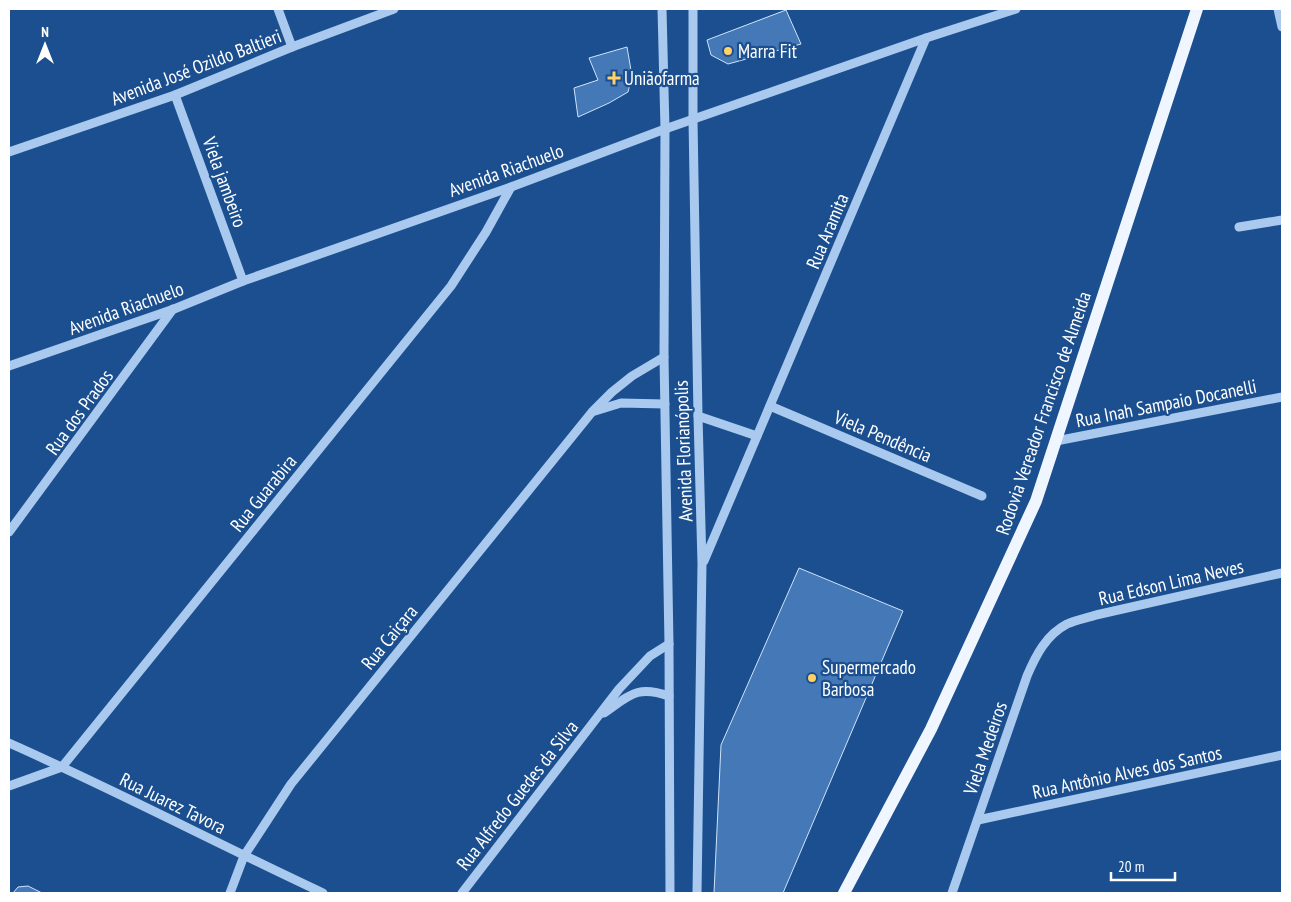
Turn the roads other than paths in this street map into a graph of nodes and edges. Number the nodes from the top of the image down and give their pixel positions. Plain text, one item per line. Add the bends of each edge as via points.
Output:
1 (278, 9) edge
2 (394, 9) edge
3 (662, 9) edge
4 (693, 9) edge
5 (1016, 9) edge
6 (1196, 9) edge
7 (1278, 9) edge
8 (1282, 28) edge
9 (926, 38) junction
10 (292, 47) junction
11 (176, 95) junction
12 (693, 120) junction
13 (665, 129) junction
14 (9, 152) edge
15 (511, 187) junction
16 (1282, 220) edge
17 (1239, 227) dead end
18 (244, 281) junction
19 (174, 309) junction
20 (664, 357) junction
21 (9, 366) edge
22 (1282, 397) edge
23 (665, 404) junction
24 (770, 406) junction
25 (592, 412) junction
26 (698, 416) junction
27 (757, 436) junction
28 (1056, 441) junction
29 (982, 496) dead end
30 (9, 532) edge
31 (702, 564) junction
32 (1282, 574) edge
33 (1067, 624) joint
34 (669, 644) junction
35 (669, 696) junction
36 (598, 717) junction
37 (9, 743) edge
38 (1282, 755) edge
39 (62, 767) junction
40 (9, 786) edge
41 (978, 820) junction
42 (244, 856) junction
43 (230, 893) edge
44 (323, 893) edge
45 (462, 893) edge
46 (670, 893) edge
47 (697, 893) edge
48 (844, 893) edge
49 (952, 893) edge

1 - 10 street
2 - 10 street, Avenida José Ozildo Baltieri
3 - 13 street, Avenida Florianópolis
4 - 12 street, Avenida Florianópolis
5 - 9 street, Avenida Riachuelo
6 - 28 main road, Rodovia Vereador Francisco de Almeida
7 - 8 street
9 - 12 street, Avenida Riachuelo
9 - 24 street, Rua Aramita
10 - 11 street, Avenida José Ozildo Baltieri
11 - 14 street, Avenida José Ozildo Baltieri
11 - 18 street, Viela jambeiro
12 - 13 street, Avenida Riachuelo
12 - 26 street, Avenida Florianópolis
13 - 15 street, Avenida Riachuelo
13 - 20 street, Avenida Florianópolis
15 - 18 street, Avenida Riachuelo
15 - 39 street, Rua Guarabira via 451,286
16 - 17 street
18 - 19 street, Avenida Riachuelo
19 - 21 street, Avenida Riachuelo
19 - 30 street, Rua dos Prados
20 - 23 street, Avenida Florianópolis
20 - 25 street, Rua Caiçara via 632,376
22 - 28 street, Rua Inah Sampaio Docanelli
23 - 25 street via 621,403
23 - 34 street, Avenida Florianópolis
24 - 27 street, Rua Aramita
24 - 29 street, Viela Pendência
25 - 42 street, Rua Caiçara via 291,784
26 - 27 street
26 - 31 street, Avenida Florianópolis
27 - 31 street, Rua Aramita
28 - 48 main road, Rodovia Vereador Francisco de Almeida via 1036,501 935,720
31 - 47 street, Avenida Florianópolis
32 - 33 street, Rua Edson Lima Neves
33 - 41 street, Viela Medeiros via 1051,634 1027,676
34 - 35 street, Avenida Florianópolis
34 - 36 street, Rua Alfredo Guedes da Silva via 636,670
35 - 36 street, Rua Alfredo Guedes da Silva via 645,690 634,693
35 - 46 street, Avenida Florianópolis
36 - 45 street, Rua Alfredo Guedes da Silva
37 - 39 street, Rua Juarez Tavora
38 - 41 street, Rua Antônio Alves dos Santos
39 - 40 street
39 - 42 street, Rua Juarez Tavora
41 - 49 street, Viela Medeiros
42 - 43 street, Rua Caiçara
42 - 44 street, Rua Juarez Tavora

